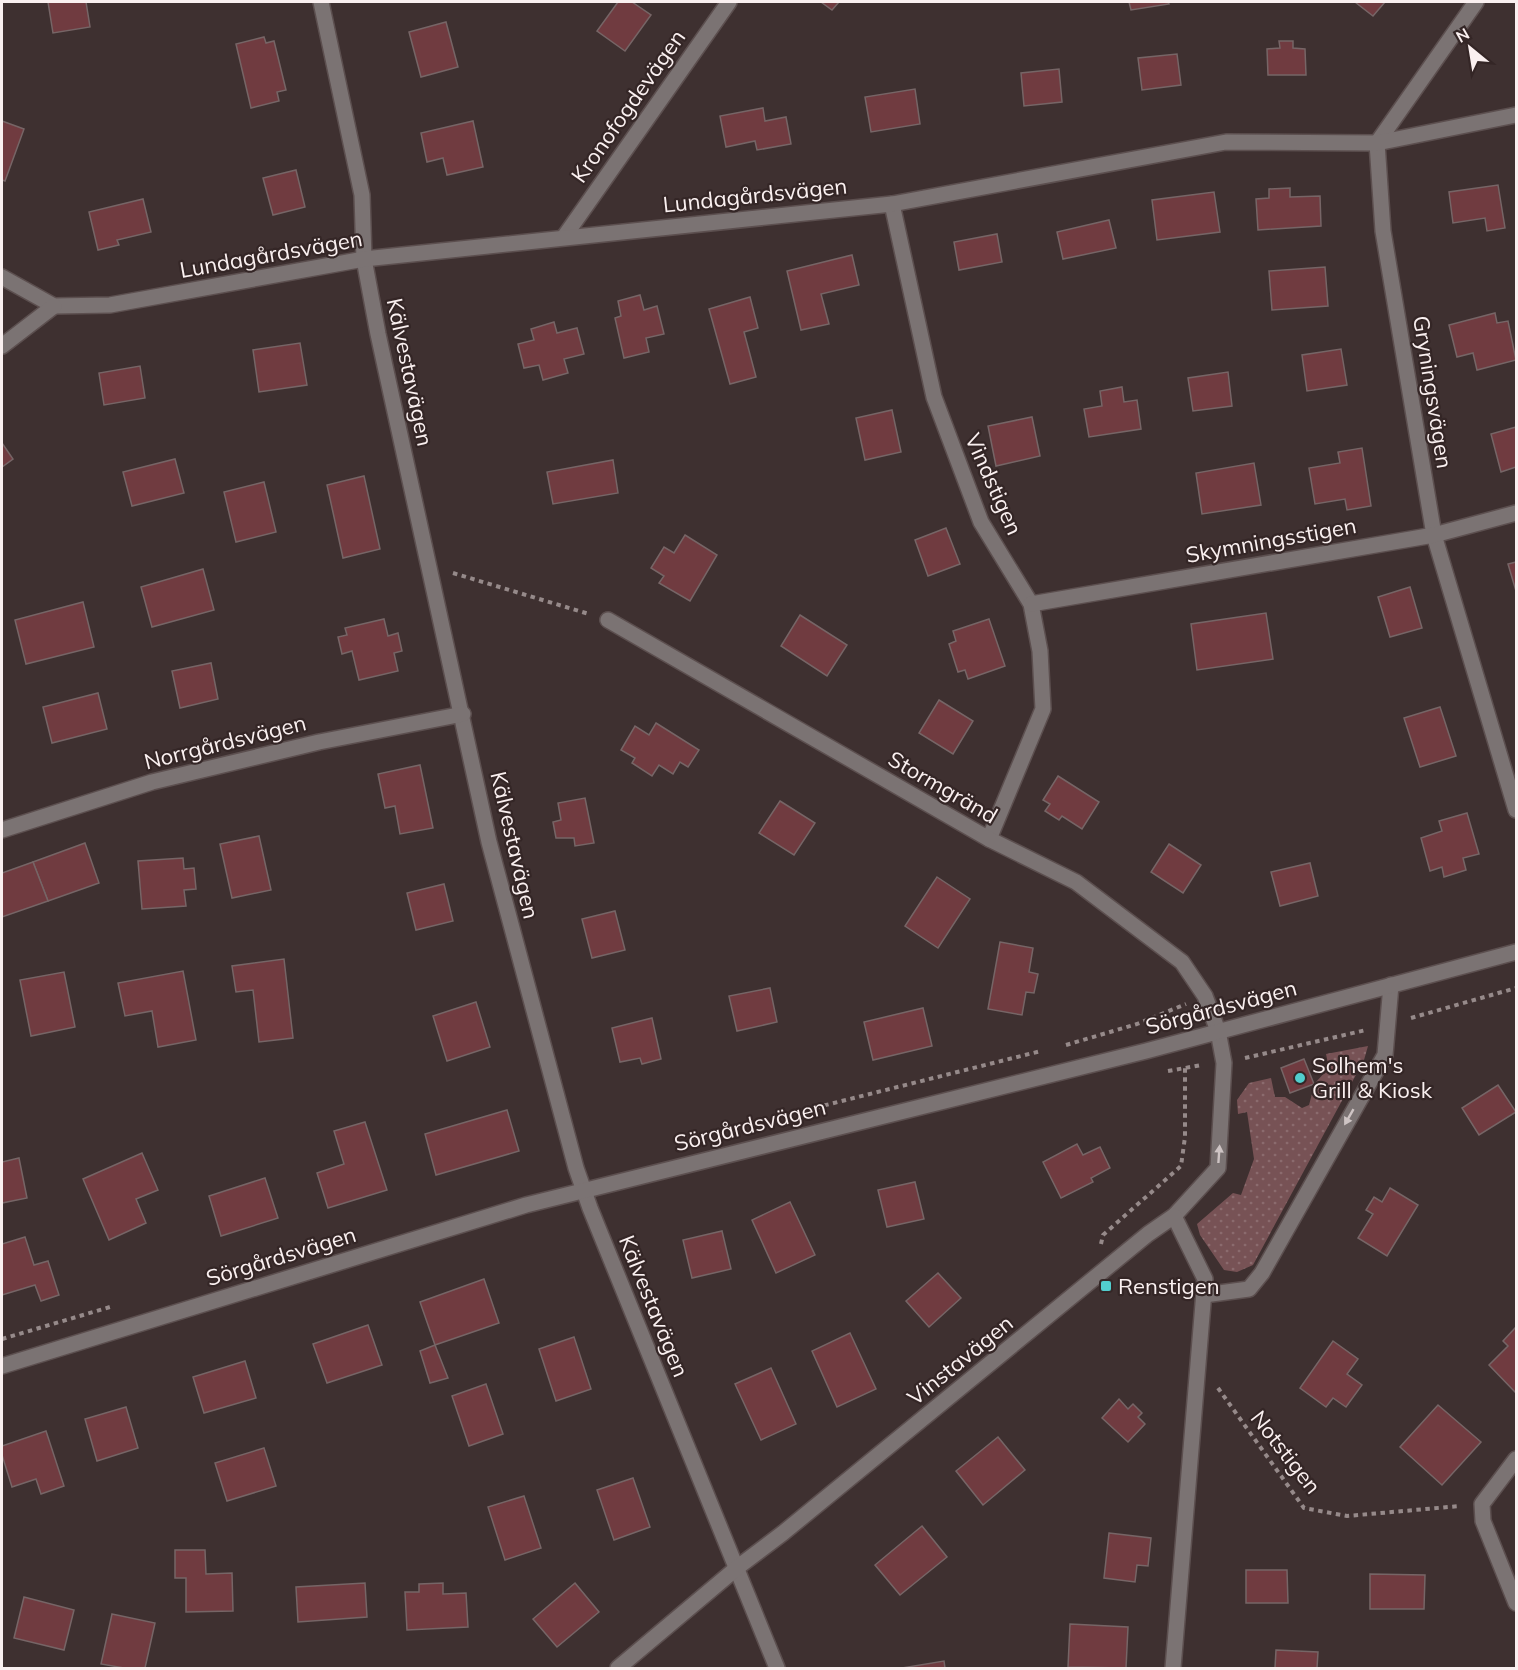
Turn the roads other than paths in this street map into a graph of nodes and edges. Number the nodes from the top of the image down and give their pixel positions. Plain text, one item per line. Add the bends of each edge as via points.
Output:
1 (321, 2) edge
2 (729, 2) edge
3 (1476, 2) edge
4 (1516, 115) edge
5 (1377, 143) junction
6 (892, 204) junction
7 (564, 237) junction
8 (364, 259) junction
9 (2, 277) edge
10 (54, 306) junction
11 (2, 346) edge
12 (1516, 513) edge
13 (1434, 535) junction
14 (1031, 604) junction
15 (608, 620) road end
16 (463, 714) junction
17 (1516, 810) edge
18 (2, 830) edge
19 (989, 839) junction
20 (1516, 952) edge
21 (1391, 985) junction
22 (1218, 1031) junction
23 (583, 1190) junction
24 (1174, 1216) junction
25 (1204, 1295) junction
26 (2, 1366) edge
27 (1516, 1459) edge
28 (738, 1567) junction
29 (1516, 1603) edge
30 (618, 1668) edge
31 (777, 1668) edge
32 (1173, 1668) edge

1 - 8 street, Kälvestavägen via 362,195
2 - 7 street, Kronofogdevägen
3 - 5 street
4 - 5 street, Lundagårdsvägen
5 - 6 street, Lundagårdsvägen via 1226,142
5 - 13 street, Gryningsvägen via 1383,231
6 - 7 street, Lundagårdsvägen
6 - 14 street, Vindstigen via 934,398 981,522
7 - 8 street, Lundagårdsvägen
8 - 10 street, Lundagårdsvägen via 110,305
8 - 16 street, Kälvestavägen
9 - 10 street
10 - 11 street
12 - 13 street, Skymningsstigen
13 - 14 street, Skymningsstigen
13 - 17 street, Gryningsvägen
14 - 19 street, Vindstigen via 1040,651 1043,709
15 - 19 street, Stormgränd
16 - 18 street, Norrgårdsvägen via 319,742 152,782
16 - 23 street, Kälvestavägen via 489,842
19 - 22 street, Stormgränd via 1076,882 1182,962 1205,996
20 - 21 street, Sörgårdsvägen
21 - 22 street, Sörgårdsvägen
21 -> 25 street via 1385,1055 1262,1273 1249,1288
22 - 23 street, Sörgårdsvägen
24 -> 22 street, Vinstavägen via 1218,1168 1224,1063
23 - 26 street, Sörgårdsvägen
23 - 28 street, Kälvestavägen
24 - 25 street via 1205,1279
24 - 28 street, Vinstavägen
25 - 32 street
27 - 29 street via 1482,1504 1483,1521
28 - 30 street, Vinstavägen
28 - 31 street, Kälvestavägen

